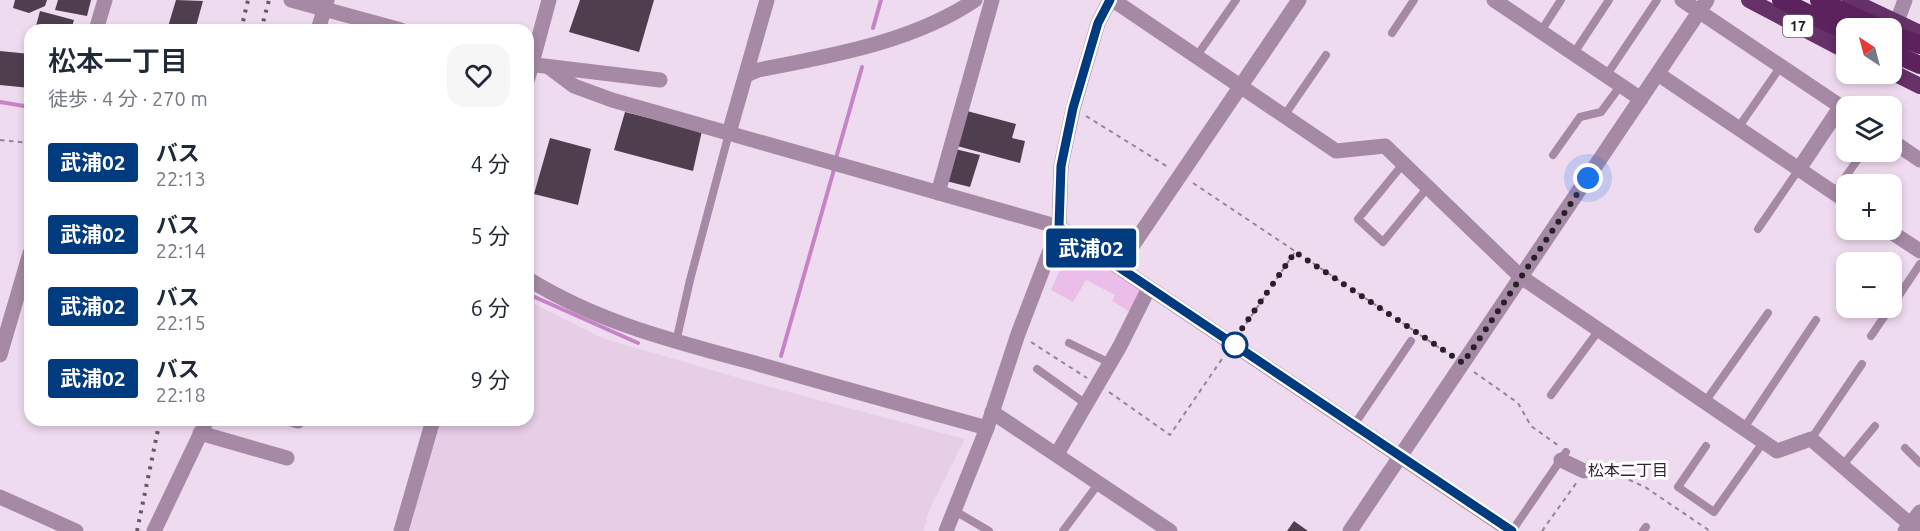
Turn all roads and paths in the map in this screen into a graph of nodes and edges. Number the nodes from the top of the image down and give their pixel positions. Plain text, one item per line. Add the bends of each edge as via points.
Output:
1 (105, 0) edge
2 (291, 0) edge
3 (549, 0) edge
4 (767, 0) edge
5 (975, 0) edge
6 (992, 0) edge
7 (1111, 0) edge
8 (1236, 0) edge
9 (1299, 0) edge
10 (1414, 0) edge
11 (1494, 0) edge
12 (1561, 0) edge
13 (1609, 0) edge
14 (1658, 0) edge
15 (1682, 0) edge
16 (1749, 0) edge
17 (1781, 0) edge
18 (1819, 0) edge
19 (1850, 0) edge
20 (1905, 0) edge
21 (325, 5) edge
22 (1704, 6) edge
23 (1862, 18) edge
24 (1874, 18) edge
25 (1895, 18) edge
26 (98, 24) edge
27 (320, 24) edge
28 (383, 24) edge
29 (1836, 27) edge
30 (1541, 31) junction
31 (1902, 31) edge
32 (1392, 33) dead end
33 (1920, 33) edge
34 (1902, 36) edge
35 (1920, 45) edge
36 (1836, 46) edge
37 (534, 52) edge
38 (1574, 54) junction
39 (1326, 55) dead end
40 (1196, 57) junction
41 (1902, 57) edge
42 (1920, 65) edge
43 (1781, 66) junction
44 (550, 68) junction
45 (534, 69) edge
46 (1658, 74) junction
47 (746, 75) junction
48 (1606, 75) junction
49 (1902, 77) edge
50 (660, 80) dead end
51 (1621, 85) junction
52 (1920, 86) edge
53 (1240, 87) junction
54 (1641, 99) junction
55 (1836, 103) edge
56 (1284, 116) junction
57 (1836, 119) edge
58 (1738, 128) junction
59 (729, 134) junction
60 (0, 140) edge
61 (24, 142) edge
62 (1902, 148) edge
63 (1553, 155) dead end
64 (1920, 160) edge
65 (1404, 164) junction
66 (1799, 169) junction
67 (1428, 187) junction
68 (938, 193) junction
69 (1836, 194) edge
70 (1059, 227) junction
71 (1758, 229) dead end
72 (1902, 239) edge
73 (1920, 251) edge
74 (1920, 264) edge
75 (1118, 267) junction
76 (24, 273) edge
77 (1521, 277) junction
78 (534, 283) edge
79 (1149, 288) junction
80 (1902, 291) edge
81 (1768, 313) dead end
82 (1883, 318) edge
83 (1816, 320) dead end
84 (1599, 330) junction
85 (1018, 334) junction
86 (1871, 336) dead end
87 (1411, 341) dead end
88 (676, 342) junction
89 (1070, 343) dead end
90 (1232, 343) junction
91 (0, 355) edge
92 (1110, 363) junction
93 (1463, 363) junction
94 (1862, 364) dead end
95 (1037, 369) dead end
96 (1098, 385) junction
97 (1551, 394) dead end
98 (1706, 402) junction
99 (1086, 404) junction
100 (992, 412) junction
101 (1354, 425) junction
102 (430, 426) edge
103 (1875, 426) dead end
104 (203, 427) edge
105 (987, 428) junction
106 (1744, 428) junction
107 (1811, 439) junction
108 (1764, 441) junction
109 (1706, 446) dead end
110 (1905, 448) dead end
111 (1057, 454) junction
112 (1400, 456) junction
113 (1563, 456) junction
114 (287, 458) dead end
115 (1920, 463) edge
116 (1842, 466) junction
117 (1590, 468) junction
118 (1099, 483) junction
119 (0, 497) edge
120 (956, 511) junction
121 (1920, 512) edge
122 (1911, 529) edge
123 (76, 531) edge
124 (154, 531) edge
125 (401, 531) edge
126 (946, 531) edge
127 (989, 531) edge
128 (1063, 531) edge
129 (1170, 531) edge
130 (1350, 531) edge
131 (1512, 531) edge
132 (1542, 531) edge
133 (1710, 531) edge

1 - 26 street
2 - 21 street
3 - 37 street
4 - 47 street
5 - 47 street via 927,25 875,44
6 - 68 street
7 - 40 street
7 - 70 street via 1098,23 1073,108 1061,166
8 - 40 lane
9 - 53 street
10 - 32 lane
11 - 30 street
12 - 30 lane
13 - 38 lane
14 - 48 lane
15 - 22 street
16 - 36 highway, 17
17 - 29 highway
18 - 23 highway
19 - 24 highway
20 - 25 street
21 - 27 street
21 - 28 street
22 - 43 street
22 - 46 street
30 - 38 street
31 - 33 highway
34 - 35 highway
38 - 48 street
39 - 56 lane
40 - 53 street
41 - 42 highway
43 - 55 street
43 - 58 lane
44 - 45 street
44 - 50 street
44 - 59 street via 574,86
46 - 54 street
46 - 58 street
47 - 59 street
48 - 51 street
49 - 52 highway
51 - 54 street
51 - 63 lane via 1601,112 1580,117
53 - 56 street
53 - 75 street
54 - 77 street
56 - 65 street via 1336,151 1385,146
57 - 66 street
58 - 66 street
59 - 68 street
59 - 88 lane
60 - 61 path
62 - 64 street
65 - 67 street
65 - 67 lane via 1358,219 1383,242
66 - 69 street
66 - 71 lane
67 - 77 street
68 - 70 street
70 - 75 street
70 - 85 street
72 - 73 street
74 - 80 lane
75 - 79 street
76 - 91 street
77 - 84 street
77 - 93 street
78 - 88 street via 593,314
79 - 90 street
79 - 92 street
81 - 98 lane
82 - 86 lane
83 - 106 lane
84 - 97 lane
84 - 98 street
85 - 96 path
85 - 100 street
87 - 101 lane
88 - 105 street
89 - 92 lane
90 - 93 path via 1295,252
90 - 96 path via 1170,435
90 - 101 street
92 - 96 street
93 - 112 street
93 - 113 path via 1518,403 1531,426
94 - 107 lane
95 - 99 lane
96 - 99 street
98 - 106 street
99 - 111 street
100 - 105 street
100 - 111 street
101 - 112 street
102 - 125 street
103 - 116 lane
104 - 114 street
104 - 124 street
105 - 120 street
106 - 108 street
107 - 108 street via 1778,451
107 - 116 street
108 - 109 lane via 1714,512 1678,487
110 - 115 lane
111 - 118 street
112 - 130 street
112 - 131 street
113 - 117 street
113 - 131 lane
116 - 122 street
117 - 132 path
117 - 133 path via 1645,487
118 - 128 lane
118 - 129 street
119 - 123 street
120 - 126 street
120 - 127 lane
121 - 122 street

